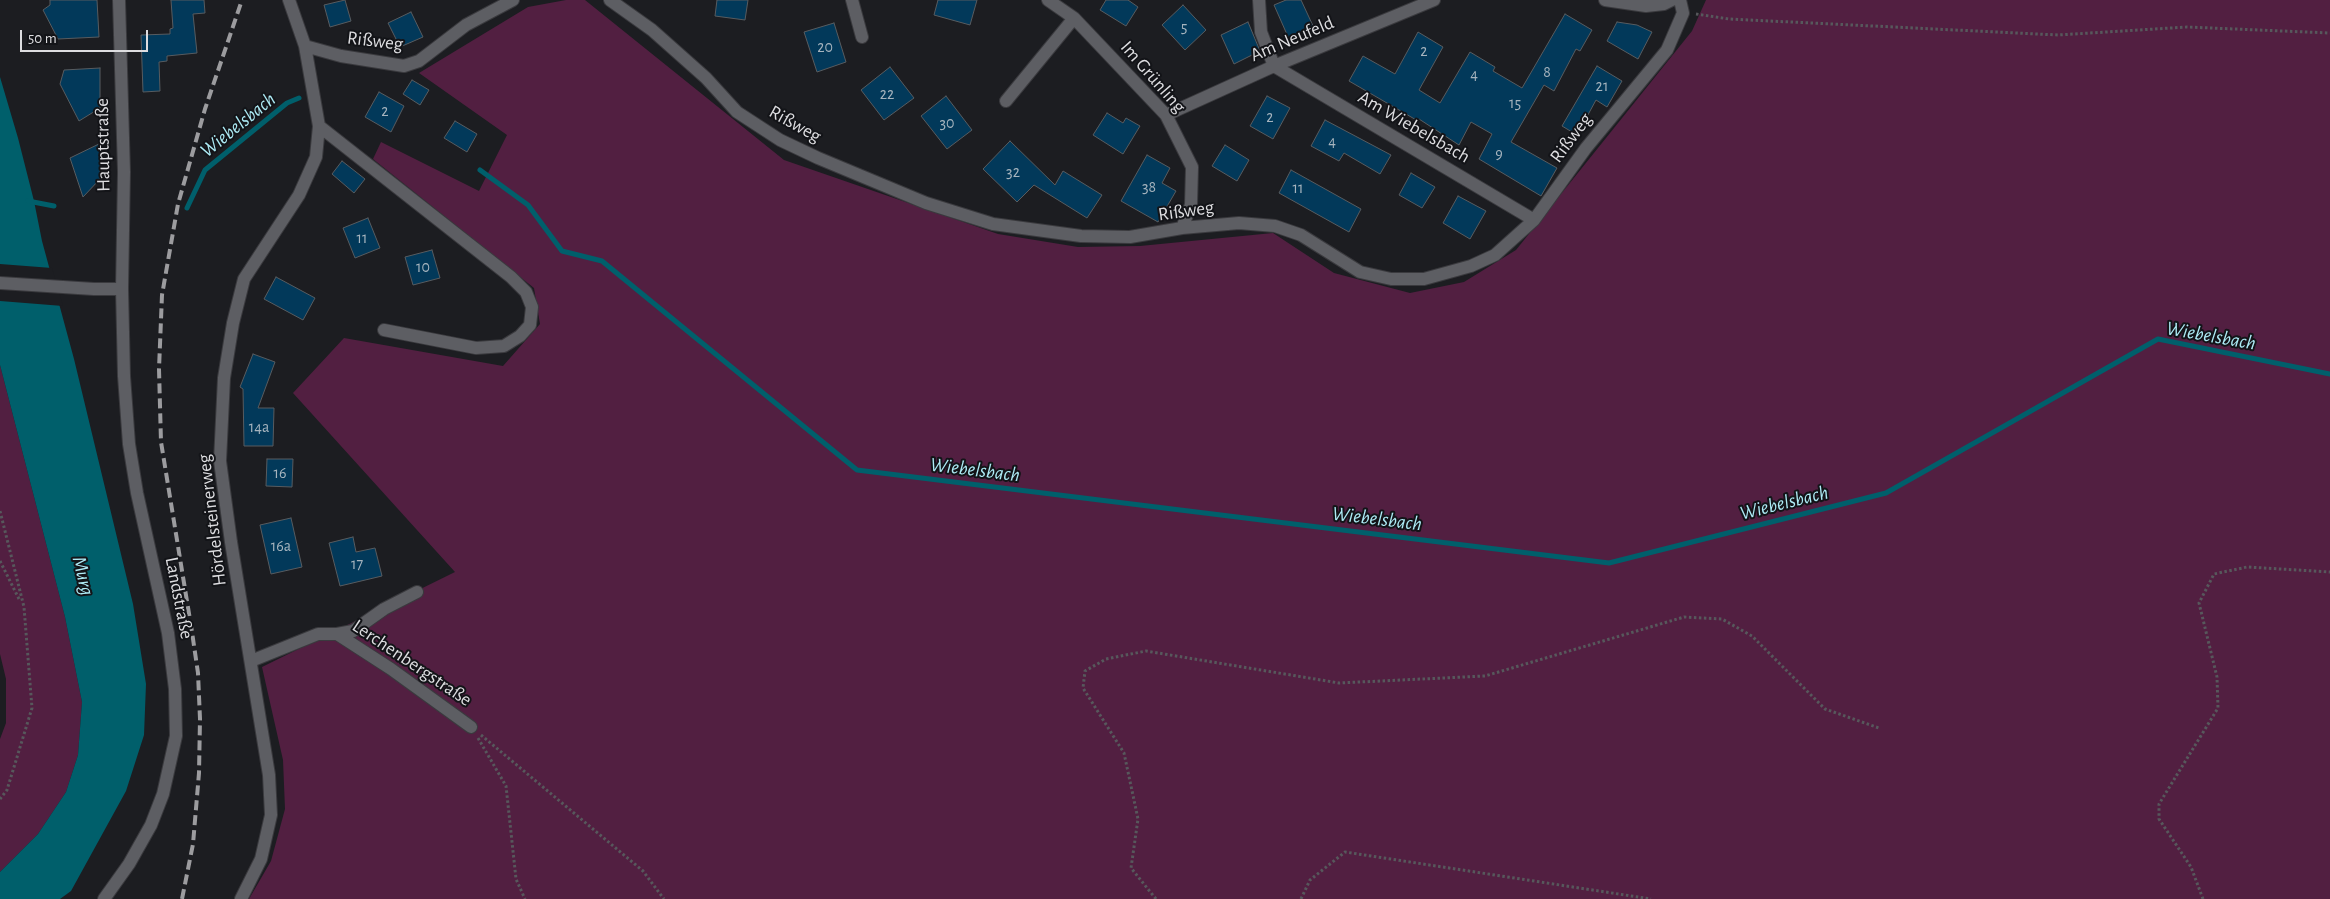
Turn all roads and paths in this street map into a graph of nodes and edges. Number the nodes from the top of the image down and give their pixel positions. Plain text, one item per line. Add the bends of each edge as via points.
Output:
1 (119, 0) edge
2 (289, 0) edge
3 (513, 0) edge
4 (610, 0) edge
5 (852, 0) edge
6 (1048, 0) edge
7 (1259, 0) edge
8 (1434, 0) edge
9 (1605, 0) edge
10 (1672, 0) edge
11 (1680, 0) edge
12 (1683, 13) junction
13 (1074, 18) junction
14 (2330, 33) edge
15 (862, 37) dead end
16 (304, 46) junction
17 (1274, 66) junction
18 (1006, 102) dead end
19 (1166, 115) junction
20 (319, 126) junction
21 (1534, 220) junction
22 (1182, 228) junction
23 (0, 283) edge
24 (122, 289) junction
25 (384, 330) dead end
26 (0, 511) edge
27 (0, 561) edge
28 (2330, 572) edge
29 (418, 592) dead end
30 (24, 607) junction
31 (337, 634) junction
32 (251, 661) junction
33 (471, 726) junction
34 (1880, 728) dead end
35 (0, 798) edge
36 (104, 899) edge
37 (242, 899) edge
38 (525, 899) edge
39 (664, 899) edge
40 (1156, 899) edge
41 (1301, 899) edge
42 (1651, 899) edge
43 (2203, 899) edge

1 - 24 street, Hauptstraße via 124,172
2 - 16 street, Hördelsteinerweg
3 - 16 street, Rißweg via 466,25 420,61 404,66 341,56
4 - 22 street, Rißweg via 652,30 706,78 737,112 780,140 926,203 993,224 1081,236 1130,237
5 - 15 street
6 - 13 street, Im Grünling
7 - 17 street via 1261,32
8 - 17 street, Am Neufeld
9 - 10 street via 1646,6
11 - 12 street
12 - 14 path via 1729,19 2058,35 2188,27
12 - 21 street, Rißweg via 1667,50 1586,148
13 - 18 street
13 - 19 street, Im Grünling
16 - 20 street, Hördelsteinerweg
17 - 19 street, Am Neufeld
17 - 21 street, Am Wiebelsbach
19 - 22 street, Im Grünling via 1192,167 1191,205
20 - 25 street via 511,276 526,292 532,307 530,325 504,346 476,348
20 - 32 street, Hördelsteinerweg via 316,157 299,195 244,279 224,378 220,461
21 - 22 street, Rißweg via 1496,255 1424,280 1391,279 1360,272 1301,235 1275,226 1239,223
23 - 24 street
24 - 36 street, Landstraße via 129,444 168,633 175,689 176,736 163,794 152,825
26 - 30 path
27 - 30 path
28 - 43 path via 2247,567 2222,572 2214,574 2199,603 2217,676 2218,708 2158,804 2159,819 2191,867
29 - 31 street via 384,609 353,631
30 - 35 path via 32,708 7,790
31 - 32 street, Lerchenbergstraße via 318,634
31 - 33 street, Lerchenbergstraße
32 - 37 street via 270,775 271,815 260,858
33 - 38 path via 506,786 516,880
33 - 39 path via 643,871
34 - 40 path via 1825,709 1752,636 1722,619 1684,617 1485,676 1338,683 1146,651 1106,659 1084,671 1083,688 1124,753 1138,818 1131,868
41 - 42 path via 1310,880 1345,852

